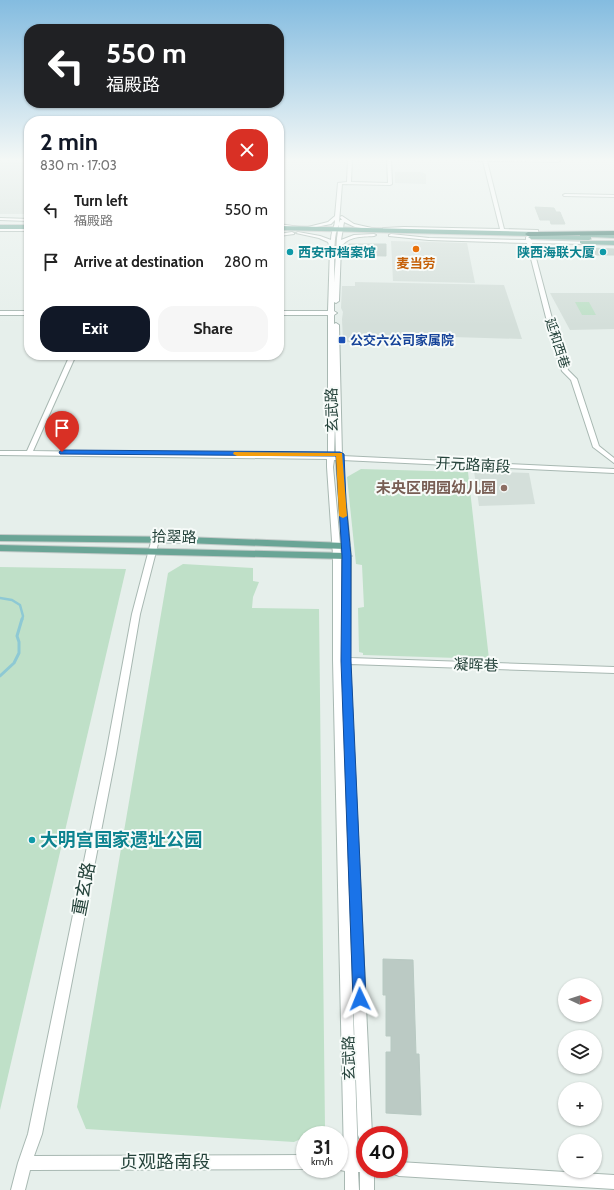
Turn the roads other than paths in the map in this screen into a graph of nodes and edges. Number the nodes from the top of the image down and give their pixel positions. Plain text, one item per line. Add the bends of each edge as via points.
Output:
1 (501, 215) edge
2 (340, 216) junction
3 (0, 219) edge
4 (24, 220) edge
5 (0, 223) edge
6 (24, 223) edge
7 (284, 227) edge
8 (0, 228) edge
9 (306, 228) junction
10 (24, 229) edge
11 (284, 229) edge
12 (459, 229) junction
13 (384, 230) junction
14 (337, 231) junction
15 (296, 232) junction
16 (374, 232) junction
17 (284, 233) edge
18 (506, 233) junction
19 (470, 234) junction
20 (391, 235) junction
21 (614, 237) edge
22 (528, 238) junction
23 (453, 240) junction
24 (336, 247) junction
25 (0, 313) edge
26 (24, 313) edge
27 (284, 313) edge
28 (333, 313) junction
29 (71, 360) edge
30 (0, 452) edge
31 (29, 453) junction
32 (335, 456) junction
33 (614, 461) edge
34 (614, 466) edge
35 (614, 471) edge
36 (0, 538) edge
37 (153, 545) junction
38 (341, 545) junction
39 (0, 548) edge
40 (337, 555) junction
41 (347, 556) junction
42 (342, 661) junction
43 (614, 670) edge
44 (365, 1126) edge
45 (296, 1162) edge
46 (24, 1163) junction
47 (352, 1165) edge
48 (408, 1169) edge
49 (367, 1178) edge
50 (614, 1182) edge
51 (18, 1190) edge
52 (352, 1190) edge
53 (367, 1190) edge

1 - 18 street
2 - 9 street via 329,223
2 - 14 street, 玄武路
2 - 16 street via 352,225
3 - 4 street
5 - 6 main road
7 - 15 street
8 - 10 main road
9 - 14 main road
9 - 15 main road
11 - 15 main road
12 - 13 street
12 - 18 street
12 - 19 street
13 - 16 main road
13 - 19 main road
14 - 15 main road
14 - 16 main road
14 - 24 street, 玄武路
15 - 17 main road
15 - 24 street via 330,241
16 - 20 main road
16 - 24 street via 346,240
18 - 19 main road
18 - 21 main road via 536,231
18 - 22 main road
19 - 20 main road
19 - 23 street
20 - 23 street
21 - 22 main road
21 - 22 highway via 581,240
21 - 22 highway via 573,232
22 - 23 street
22 - 33 street, 延和西巷 via 565,371 574,380 596,447
24 - 28 street, 玄武路
25 - 26 street
27 - 28 street
28 - 32 street, 玄武路
29 - 31 street
30 - 31 street
31 - 32 street
32 - 34 street, 开元路南段
32 - 35 street, 开元路南段
32 - 38 street, 玄武路 via 330,468
36 - 37 main road, 拾翠路
37 - 38 main road, 拾翠路
37 - 39 main road, 拾翠路
37 - 40 main road, 拾翠路
37 - 46 street, 重玄路 via 136,614 51,1058 35,1134
38 - 40 street, 玄武路
38 - 41 street, 玄武路
40 - 41 main road, 拾翠路
40 - 42 street, 玄武路
41 - 42 street, 玄武路
42 - 43 street, 凝晖巷
42 - 44 street, 玄武路
42 - 47 street, 玄武路
45 - 46 street, 贞观路南段
46 - 51 street, 重玄路
47 - 52 street, 玄武路
48 - 50 street
49 - 53 street

